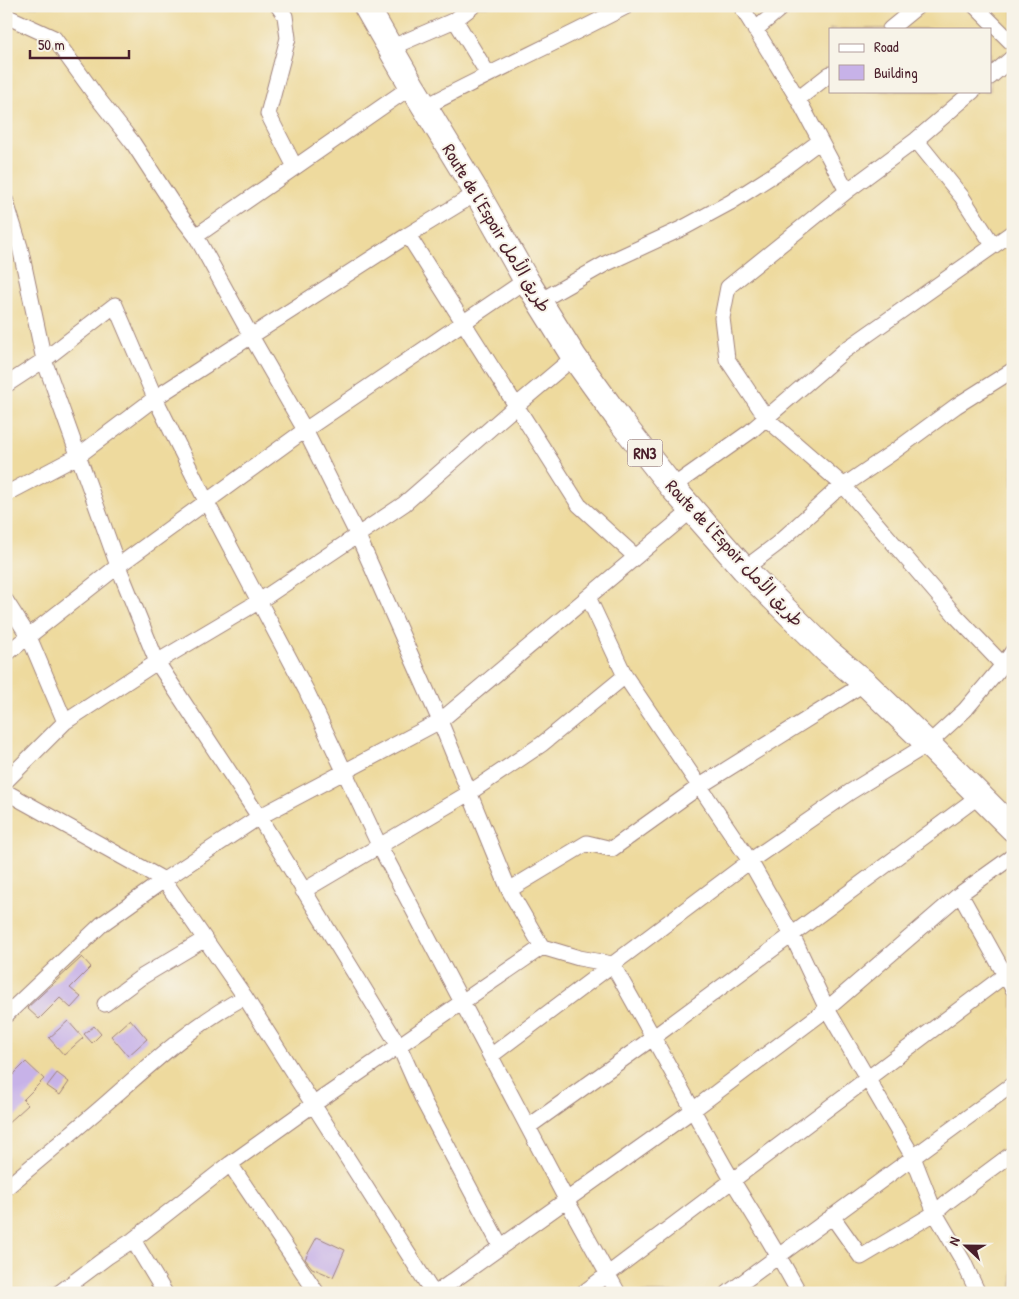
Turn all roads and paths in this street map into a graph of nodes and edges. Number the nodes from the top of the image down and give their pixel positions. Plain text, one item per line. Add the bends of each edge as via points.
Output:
1 (278, 6) edge
2 (366, 6) edge
3 (473, 6) edge
4 (627, 6) edge
5 (741, 6) edge
6 (783, 6) edge
7 (918, 6) edge
8 (975, 6) edge
9 (6, 16) edge
10 (456, 20) junction
11 (891, 28) edge
12 (755, 30) junction
13 (1013, 44) edge
14 (390, 48) junction
15 (1013, 57) edge
16 (488, 74) junction
17 (992, 74) edge
18 (829, 75) edge
19 (412, 86) junction
20 (972, 92) edge
21 (798, 99) junction
22 (425, 107) junction
23 (916, 140) junction
24 (820, 141) junction
25 (296, 167) junction
26 (847, 191) junction
27 (477, 193) junction
28 (6, 202) edge
29 (1013, 232) edge
30 (408, 235) junction
31 (196, 236) junction
32 (993, 245) junction
33 (526, 280) junction
34 (540, 301) junction
35 (462, 323) junction
36 (251, 336) junction
37 (574, 357) junction
38 (44, 360) junction
39 (1013, 370) edge
40 (6, 385) edge
41 (155, 398) junction
42 (516, 406) junction
43 (767, 418) junction
44 (305, 430) junction
45 (78, 456) junction
46 (844, 486) junction
47 (672, 487) junction
48 (6, 494) edge
49 (206, 501) junction
50 (692, 509) junction
51 (358, 536) junction
52 (636, 557) junction
53 (118, 566) junction
54 (744, 569) junction
55 (588, 598) junction
56 (6, 601) edge
57 (258, 602) junction
58 (29, 637) junction
59 (1013, 651) edge
60 (6, 654) edge
61 (157, 662) junction
62 (1003, 665) junction
63 (625, 676) junction
64 (865, 683) junction
65 (440, 721) junction
66 (65, 722) junction
67 (928, 744) junction
68 (346, 772) junction
69 (6, 781) edge
70 (700, 786) junction
71 (6, 792) edge
72 (469, 793) junction
73 (979, 796) junction
74 (259, 817) junction
75 (1010, 821) edge
76 (380, 845) junction
77 (1013, 856) edge
78 (750, 861) junction
79 (164, 880) junction
80 (509, 890) junction
81 (303, 891) junction
82 (960, 894) junction
83 (792, 935) junction
84 (205, 939) junction
85 (542, 947) junction
86 (612, 964) junction
87 (1008, 972) edge
88 (1013, 989) edge
89 (245, 996) junction
90 (463, 1001) junction
91 (105, 1004) dead end
92 (828, 1009) junction
93 (6, 1015) edge
94 (654, 1037) junction
95 (398, 1046) junction
96 (492, 1055) junction
97 (867, 1078) junction
98 (1013, 1084) edge
99 (314, 1104) junction
100 (693, 1110) junction
101 (528, 1127) junction
102 (1013, 1153) edge
103 (913, 1157) junction
104 (230, 1164) junction
105 (732, 1179) junction
106 (6, 1188) edge
107 (567, 1201) junction
108 (935, 1213) junction
109 (832, 1216) junction
110 (133, 1240) junction
111 (501, 1248) junction
112 (779, 1255) junction
113 (608, 1274) junction
114 (77, 1287) edge
115 (59, 1293) edge
116 (165, 1293) edge
117 (317, 1293) edge
118 (435, 1293) edge
119 (583, 1293) edge
120 (618, 1293) edge
121 (728, 1293) edge
122 (799, 1293) edge
123 (978, 1293) edge

1 - 25 street via 284,16 288,38 268,114
2 - 14 highway, Route de l’Espoir طريق الأمل / RN3
3 - 10 street
4 - 16 street
5 - 12 street
6 - 12 street
7 - 11 street
8 - 13 street
9 - 31 street via 54,38 133,143
10 - 14 street
10 - 16 street
12 - 21 street
14 - 19 highway, Route de l’Espoir طريق الأمل / RN3
15 - 17 street
16 - 22 street
18 - 21 street
19 - 22 highway, Route de l’Espoir طريق الأمل / RN3
19 - 25 street
20 - 23 street
21 - 24 street
22 - 27 highway, Route de l’Espoir طريق الأمل / RN3
23 - 26 street
23 - 32 street via 962,198
24 - 26 street
24 - 34 street via 731,202 605,264
25 - 31 street
26 - 43 street via 728,287 722,318 726,359
27 - 30 street
27 - 33 highway, Route de l’Espoir طريق الأمل / RN3
28 - 38 street via 20,246
29 - 32 street
30 - 35 street
30 - 36 street
31 - 36 street
32 - 43 street via 844,351
33 - 34 highway, Route de l’Espoir طريق الأمل / RN3
33 - 35 street
34 - 37 highway, Route de l’Espoir طريق الأمل / RN3
35 - 42 street
35 - 44 street
36 - 41 street
36 - 44 street
37 - 42 street
37 - 47 highway, Route de l’Espoir طريق الأمل / RN3
38 - 40 street
38 - 41 street via 115,305
38 - 45 street
39 - 46 street via 956,406
41 - 45 street
41 - 49 street
42 - 51 street via 404,504
42 - 52 street via 579,505
43 - 46 street
43 - 47 street
44 - 49 street
44 - 51 street
45 - 48 street
45 - 53 street
46 - 54 street
46 - 62 street via 956,616
47 - 50 highway, Route de l’Espoir طريق الأمل / RN3
49 - 53 street
49 - 57 street
50 - 52 street
50 - 54 highway, Route de l’Espoir طريق الأمل / RN3
51 - 57 street
51 - 65 street
52 - 55 street
53 - 58 street
53 - 61 street
54 - 64 highway, Route de l’Espoir طريق الأمل / RN3 via 827,651
55 - 63 street
55 - 65 street
56 - 58 street
57 - 61 street
57 - 68 street
58 - 60 street
58 - 66 street
59 - 62 street
61 - 66 street
61 - 74 street
62 - 67 street via 965,710
63 - 70 street
63 - 72 street via 542,744
64 - 67 highway, Route de l’Espoir طريق الأمل / RN3
64 - 70 street
65 - 68 street
65 - 72 street
66 - 69 street
67 - 73 highway, Route de l’Espoir طريق الأمل / RN3
67 - 78 street via 850,792
68 - 74 street
68 - 76 street
70 - 78 street
70 - 80 street via 612,849 586,843
71 - 79 street
72 - 76 street
72 - 80 street
73 - 75 highway, Route de l’Espoir طريق الأمل / RN3
73 - 83 street
74 - 79 street
74 - 81 street
76 - 81 street
76 - 90 street
77 - 82 street
78 - 83 street
78 - 86 street
79 - 84 street
79 - 93 street via 102,924
80 - 85 street
81 - 95 street
82 - 87 street
82 - 92 street
83 - 92 street
83 - 94 street
84 - 89 street
84 - 91 street via 140,978
85 - 86 street
85 - 90 street
86 - 94 street
86 - 96 street
87 - 88 street
87 - 97 street
89 - 99 street
89 - 106 street via 148,1067
90 - 95 street
90 - 96 street
92 - 97 street
92 - 100 street
94 - 100 street
94 - 101 street
95 - 99 street
95 - 111 street
96 - 101 street
97 - 103 street
97 - 105 street
98 - 103 street
99 - 104 street
99 - 118 street
100 - 105 street
100 - 107 street
101 - 107 street
102 - 108 street
103 - 108 street
103 - 109 street
104 - 110 street
104 - 117 street
105 - 112 street
105 - 113 street
107 - 111 street
107 - 113 street
108 - 109 street via 861,1257
108 - 123 street
109 - 112 street
110 - 114 street via 107,1257
110 - 116 street
111 - 118 street
112 - 121 street
112 - 122 street
113 - 119 street
113 - 120 street
114 - 115 street

